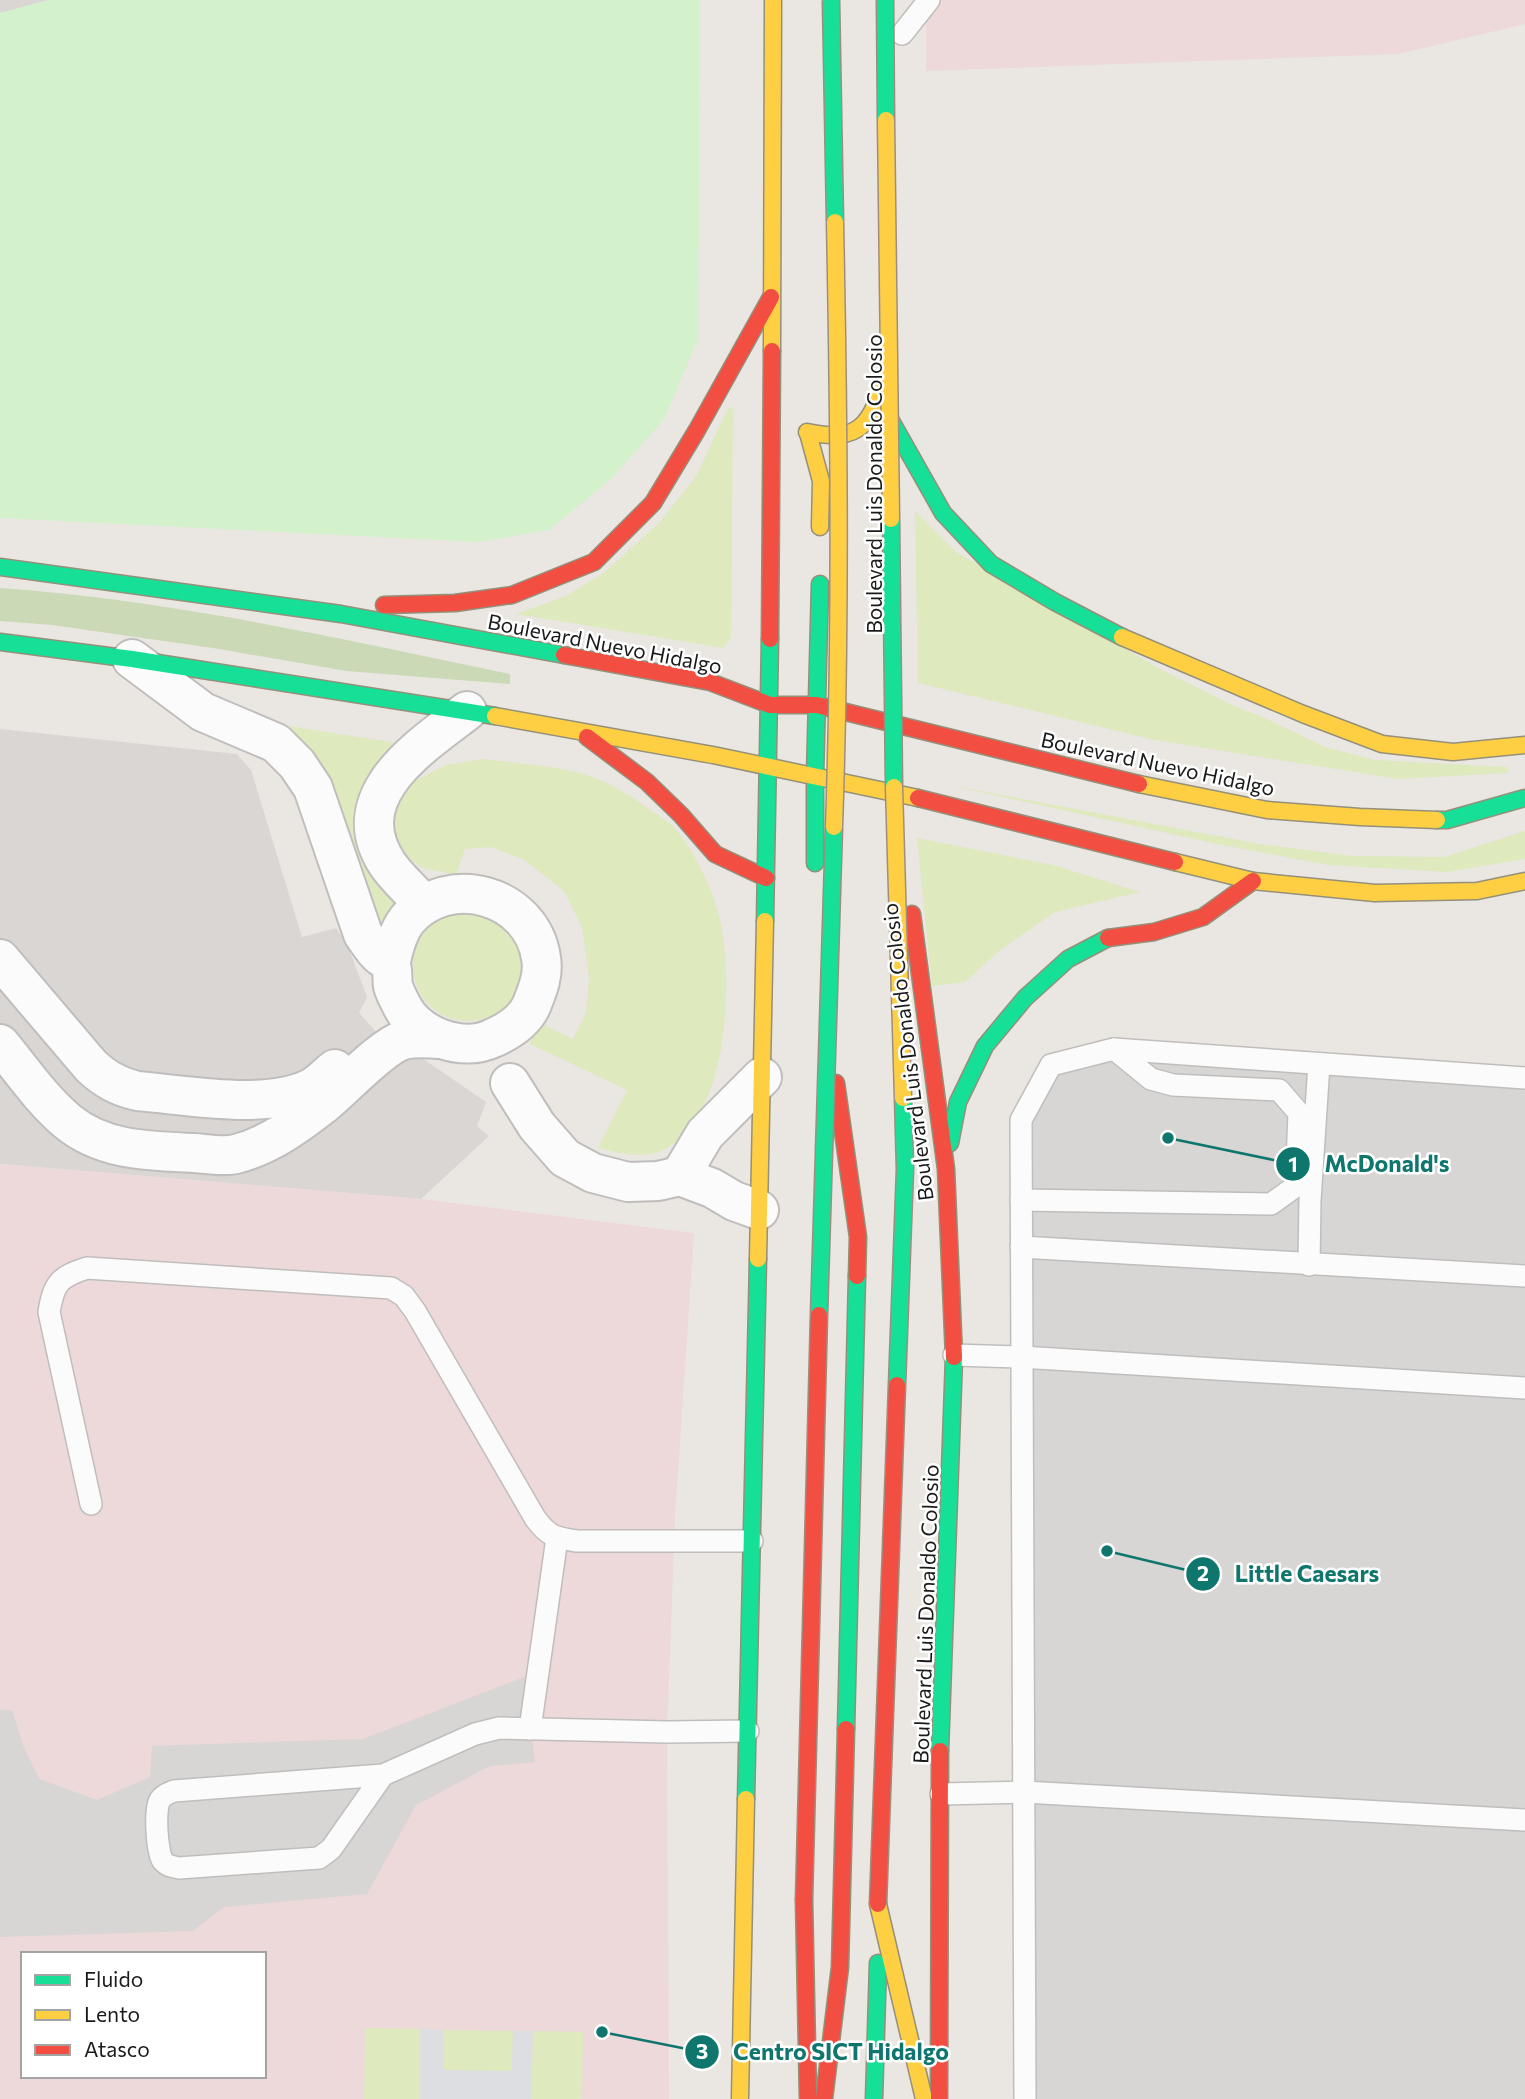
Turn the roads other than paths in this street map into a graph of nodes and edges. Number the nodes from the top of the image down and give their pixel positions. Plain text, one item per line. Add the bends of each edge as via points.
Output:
1 (773, 0) edge
2 (831, 0) edge
3 (885, 0) edge
4 (929, 0) edge
5 (903, 11) dead end
6 (902, 34) junction
7 (772, 295) junction
8 (772, 354) junction
9 (893, 358) junction
10 (891, 421) junction
11 (808, 433) junction
12 (820, 547) dead end
13 (0, 567) edge
14 (820, 573) dead end
15 (341, 614) junction
16 (0, 642) edge
17 (132, 659) junction
18 (770, 705) junction
19 (817, 705) junction
20 (467, 710) junction
21 (897, 725) junction
22 (579, 731) junction
23 (1525, 745) edge
24 (769, 768) junction
25 (815, 776) junction
26 (895, 792) junction
27 (1525, 798) edge
28 (766, 878) junction
29 (1253, 881) junction
30 (1525, 881) edge
31 (815, 883) dead end
32 (424, 905) junction
33 (816, 909) dead end
34 (0, 959) edge
35 (392, 976) junction
36 (530, 1009) junction
37 (452, 1041) junction
38 (0, 1044) edge
39 (1114, 1049) junction
40 (1319, 1064) junction
41 (762, 1077) junction
42 (1525, 1078) edge
43 (510, 1083) junction
44 (946, 1169) junction
45 (680, 1176) junction
46 (1021, 1200) junction
47 (760, 1210) junction
48 (1021, 1247) junction
49 (1309, 1265) junction
50 (1525, 1276) edge
51 (954, 1355) junction
52 (1021, 1357) junction
53 (1525, 1388) edge
54 (90, 1504) dead end
55 (557, 1538) junction
56 (752, 1541) junction
57 (530, 1730) junction
58 (748, 1731) junction
59 (383, 1775) junction
60 (1024, 1792) junction
61 (941, 1794) junction
62 (1525, 1820) edge
63 (878, 1905) junction
64 (807, 2033) junction
65 (792, 2077) dead end
66 (740, 2099) edge
67 (808, 2099) edge
68 (824, 2099) edge
69 (874, 2099) edge
70 (924, 2099) edge
71 (939, 2099) edge
72 (1025, 2099) edge

1 - 7 main road
2 - 64 main road, Boulevard Luis Donaldo Colosio, bridge via 839,410 838,734 804,1900
3 - 63 main road, Boulevard Luis Donaldo Colosio, bridge via 893,737 905,1169
4 - 6 lane
5 - 6 main road, Boulevard Luis Donaldo Colosio
6 - 9 main road, Boulevard Luis Donaldo Colosio
7 - 8 main road
7 - 15 main road via 653,503 594,562 512,595 455,603 385,605
8 - 11 main road via 791,419
8 - 18 main road
9 - 10 main road, Boulevard Luis Donaldo Colosio
9 - 11 main road via 874,411 862,428 828,437
10 - 21 main road, Boulevard Luis Donaldo Colosio
10 - 23 main road via 943,513 991,564 1129,641 1382,744 1453,752
11 - 12 main road via 821,481
13 - 15 main road, Boulevard Nuevo Hidalgo
14 - 19 main road
15 - 18 main road, Boulevard Nuevo Hidalgo via 710,682
16 - 17 main road
17 - 20 main road
17 - 35 street via 203,712 276,743 297,764 313,788 363,934
18 - 19 main road, Boulevard Nuevo Hidalgo
18 - 24 main road
19 - 21 main road, Boulevard Nuevo Hidalgo
19 - 25 main road
20 - 22 main road
20 - 32 street via 410,755 387,782 377,803 374,827 379,847 389,866
21 - 26 main road, Boulevard Luis Donaldo Colosio
21 - 27 main road, Boulevard Nuevo Hidalgo via 1267,810 1447,820
22 - 24 main road
22 - 28 main road via 647,782 715,854
24 - 25 main road
24 - 28 main road
25 - 26 main road
25 - 31 main road
26 - 29 main road
26 - 44 main road, Boulevard Luis Donaldo Colosio
28 - 41 main road
29 - 30 main road via 1375,893 1476,891
29 - 44 main road via 1202,917 1154,932 1108,938 1068,959 1025,998 985,1046 958,1102
32 - 35 street via 407,921 396,941
32 - 36 street via 446,895 469,892 495,899 517,913 534,933 542,959 540,985
33 - 68 main road via 858,1237 840,1967
34 - 35 street via 106,1080 137,1091 246,1100 288,1096 311,1088 371,1038 391,1009
35 - 37 street via 403,1009 419,1028
36 - 37 street via 513,1028 489,1040
36 - 43 street via 514,1038
37 - 38 street via 420,1037 401,1041 277,1138 233,1155 134,1150 91,1136 67,1122
37 - 43 street via 483,1052
39 - 40 lane
39 - 46 lane via 1051,1065 1021,1120
39 - 46 lane via 1151,1079 1174,1085 1279,1090 1299,1112 1296,1186 1271,1204
40 - 42 lane
40 - 49 lane
41 - 45 street via 705,1133
41 - 47 main road
43 - 45 street via 537,1126 565,1158 593,1173 628,1182
44 - 51 main road, Boulevard Luis Donaldo Colosio
45 - 47 street
46 - 48 lane
47 - 56 main road
48 - 49 lane
48 - 52 lane
49 - 50 lane
51 - 52 lane
51 - 61 main road, Boulevard Luis Donaldo Colosio
52 - 53 lane
52 - 60 lane
54 - 55 lane via 49,1312 52,1290 68,1274 87,1268 391,1288 415,1311 535,1518
55 - 56 lane
55 - 57 lane
56 - 58 main road
57 - 58 lane
57 - 59 lane via 499,1728 475,1734
58 - 66 main road
59 - 59 lane via 174,1791 159,1801 157,1808 159,1854 178,1868 319,1858 331,1849
60 - 61 lane
60 - 62 lane
60 - 72 lane
61 - 71 main road, Boulevard Luis Donaldo Colosio
63 - 69 main road, Boulevard Luis Donaldo Colosio
63 - 70 main road
64 - 65 main road
64 - 67 main road, Boulevard Luis Donaldo Colosio

